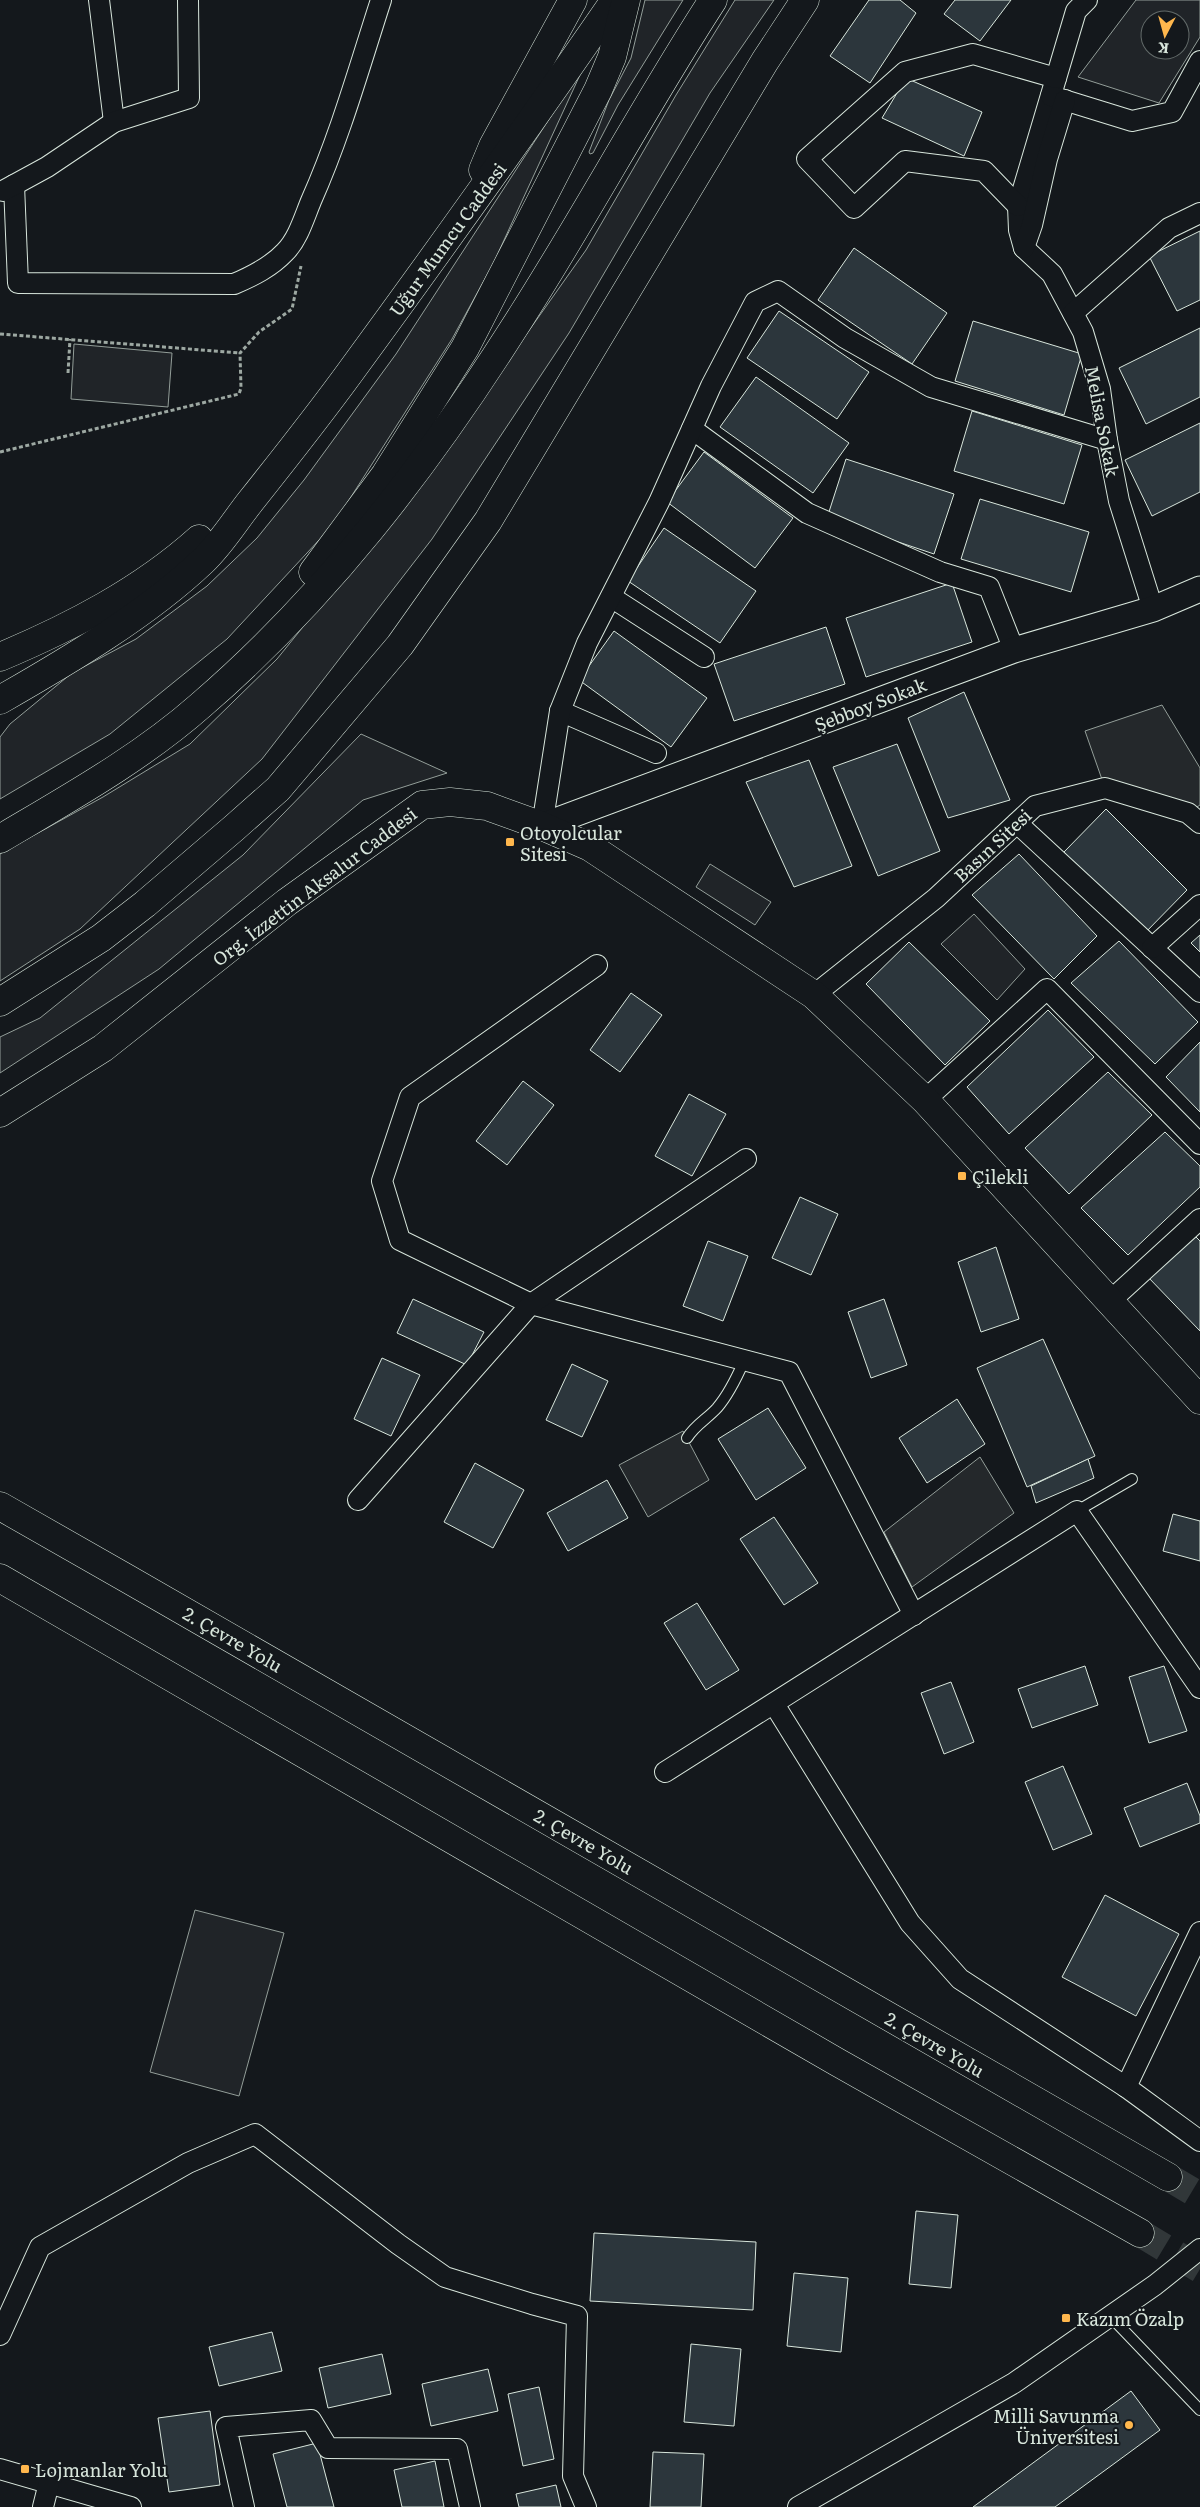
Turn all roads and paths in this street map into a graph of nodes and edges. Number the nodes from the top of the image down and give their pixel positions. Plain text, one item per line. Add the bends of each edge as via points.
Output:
1 (98, 0) edge
2 (188, 0) edge
3 (381, 0) edge
4 (573, 0) edge
5 (615, 0) edge
6 (626, 0) edge
7 (713, 0) edge
8 (805, 0) edge
9 (1087, 0) edge
10 (1200, 61) edge
11 (1057, 91) junction
12 (114, 122) junction
13 (7, 189) edge
14 (1018, 206) junction
15 (464, 213) junction
16 (1200, 213) edge
17 (298, 231) junction
18 (1024, 248) junction
19 (1073, 313) junction
20 (0, 334) edge
21 (70, 340) junction
22 (240, 352) junction
23 (68, 373) dead end
24 (692, 429) junction
25 (1107, 440) junction
26 (0, 452) edge
27 (273, 473) junction
28 (1200, 589) edge
29 (611, 596) junction
30 (1153, 609) junction
31 (275, 637) junction
32 (1014, 650) junction
33 (704, 656) dead end
34 (0, 657) edge
35 (0, 700) edge
36 (560, 711) junction
37 (656, 753) dead end
38 (1017, 823) junction
39 (1200, 823) edge
40 (542, 826) junction
41 (0, 839) edge
42 (1200, 905) edge
43 (1152, 948) junction
44 (598, 965) dead end
45 (1200, 992) edge
46 (814, 995) junction
47 (0, 1002) edge
48 (925, 1100) junction
49 (0, 1113) edge
50 (1200, 1144) edge
51 (746, 1159) dead end
52 (1200, 1219) edge
53 (1109, 1302) junction
54 (531, 1304) junction
55 (744, 1361) junction
56 (1200, 1400) edge
57 (687, 1438) dead end
58 (1132, 1479) dead end
59 (358, 1500) dead end
60 (0, 1506) edge
61 (1077, 1511) junction
62 (0, 1578) edge
63 (914, 1615) junction
64 (1200, 1688) edge
65 (774, 1704) junction
66 (665, 1772) dead end
67 (1200, 1932) edge
68 (1126, 2087) junction
69 (1200, 2142) edge
70 (1168, 2177) tunnel mouth
71 (1140, 2233) tunnel mouth
72 (1200, 2249) edge
73 (1110, 2316) junction
74 (0, 2335) edge
75 (1200, 2410) edge
76 (0, 2469) edge
77 (49, 2484) junction
78 (43, 2507) edge
79 (131, 2507) edge
80 (244, 2507) edge
81 (470, 2507) edge
82 (586, 2507) edge
83 (798, 2507) edge

1 - 12 street
2 - 12 street via 189,98
3 - 17 street via 334,151
4 - 15 main road via 493,146
5 - 15 main road, Uğur Mumcu Caddesi via 507,157
6 - 31 main road via 612,56 598,90 465,348 385,475 289,607
7 - 31 main road via 513,330 457,414 358,545
8 - 47 main road via 488,520 400,645 271,795 138,910 86,948
9 - 11 street via 1076,11
10 - 11 street via 1172,112 1132,121
11 - 14 street
11 - 14 street via 973,54 905,72 807,159 854,208 905,161 984,172
11 - 18 street via 1047,159
12 - 13 street via 47,167
13 - 17 street via 18,283 234,284 267,268 287,251
14 - 18 street
15 - 27 main road, Uğur Mumcu Caddesi via 439,253
16 - 19 street via 1169,228
17 - 22 path via 301,263 292,308 259,332
18 - 19 street, Melisa Sokak via 1052,274
19 - 25 street, Melisa Sokak via 1083,332 1100,389
20 - 21 path
21 - 22 path
21 - 23 path
22 - 26 path via 241,388 239,394 232,398
24 - 25 street via 755,302 778,291 845,338 931,387
24 - 29 street
24 - 32 street via 807,513 940,572 989,586
25 - 30 street, Melisa Sokak via 1119,501
27 - 34 main road via 176,560 136,588
27 - 35 main road via 205,560 159,598 54,670
28 - 30 street, Şebboy Sokak
29 - 33 street
29 - 36 street via 587,643
30 - 32 street, Şebboy Sokak
31 - 41 main road via 198,708 164,733 80,792
32 - 40 street, Şebboy Sokak
36 - 37 street
36 - 40 street
38 - 39 street, Basın Sitesi via 1035,806 1105,788 1188,813
38 - 43 street
38 - 46 street, Basın Sitesi via 936,898
40 - 46 main road, Org. İzzettin Aksalur Caddesi via 590,847
40 - 49 main road, Org. İzzettin Aksalur Caddesi via 487,806 450,802 422,805 287,902 103,1048
42 - 43 street
43 - 45 street
44 - 54 street via 410,1097 382,1181 400,1240
46 - 48 main road, Org. İzzettin Aksalur Caddesi
48 - 50 street via 1047,989
48 - 53 main road, Org. İzzettin Aksalur Caddesi
51 - 54 street
52 - 53 street
53 - 56 main road, Org. İzzettin Aksalur Caddesi
54 - 55 street
54 - 59 street
55 - 57 lane via 736,1381 717,1407 693,1428
55 - 63 street via 789,1372
58 - 61 lane
60 - 70 main road, 2. Çevre Yolu
61 - 63 street
61 - 64 street
62 - 71 main road via 846,2067
63 - 65 street
65 - 66 street
65 - 68 street via 910,1924 960,1979
67 - 68 street
68 - 69 street
72 - 73 street
73 - 75 lane
73 - 83 street via 1014,2383
74 - 82 street via 40,2247 188,2163 254,2134 445,2276 577,2316 573,2476
76 - 77 street
77 - 78 street
77 - 79 street
80 - 81 street via 226,2427 311,2420 328,2448 458,2450

